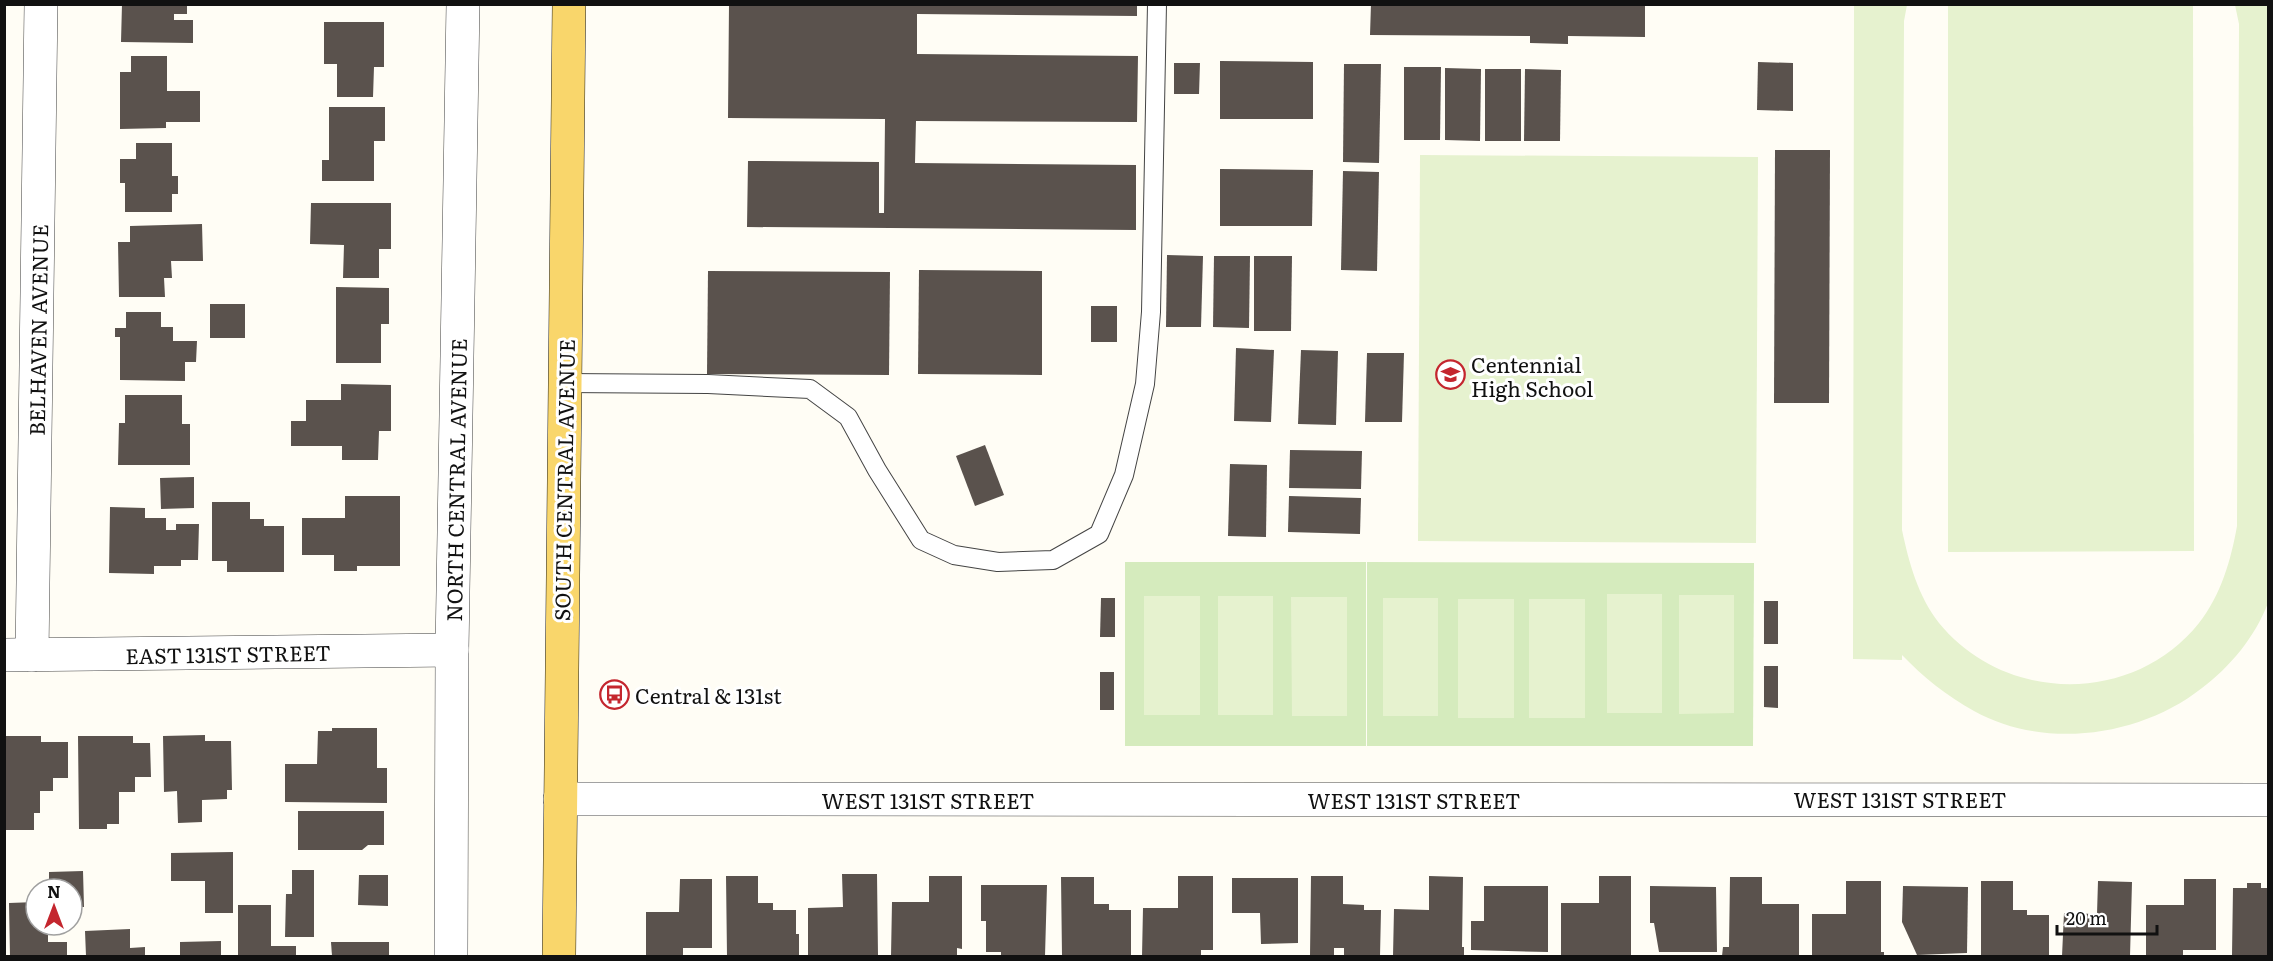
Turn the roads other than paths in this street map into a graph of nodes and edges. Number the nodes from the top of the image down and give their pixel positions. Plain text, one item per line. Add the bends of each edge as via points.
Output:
1 (41, 4) edge
2 (463, 4) edge
3 (569, 4) edge
4 (1156, 4) edge
5 (564, 383) junction
6 (452, 650) junction
7 (18, 655) edge
8 (560, 799) junction
9 (2268, 800) edge
10 (451, 957) edge
11 (559, 957) edge

1 - 7 street, BELHAVEN AVENUE
2 - 6 street, NORTH CENTRAL AVENUE
3 - 5 main road, SOUTH CENTRAL AVENUE
4 - 5 lane via 1151,312 1145,384 1124,475 1099,534 1053,560 998,562 954,555 921,540 848,417 810,389
5 - 8 main road, SOUTH CENTRAL AVENUE
6 - 7 street, EAST 131ST STREET
6 - 10 street, NORTH CENTRAL AVENUE
8 - 9 street, WEST 131ST STREET
8 - 11 main road, SOUTH CENTRAL AVENUE

